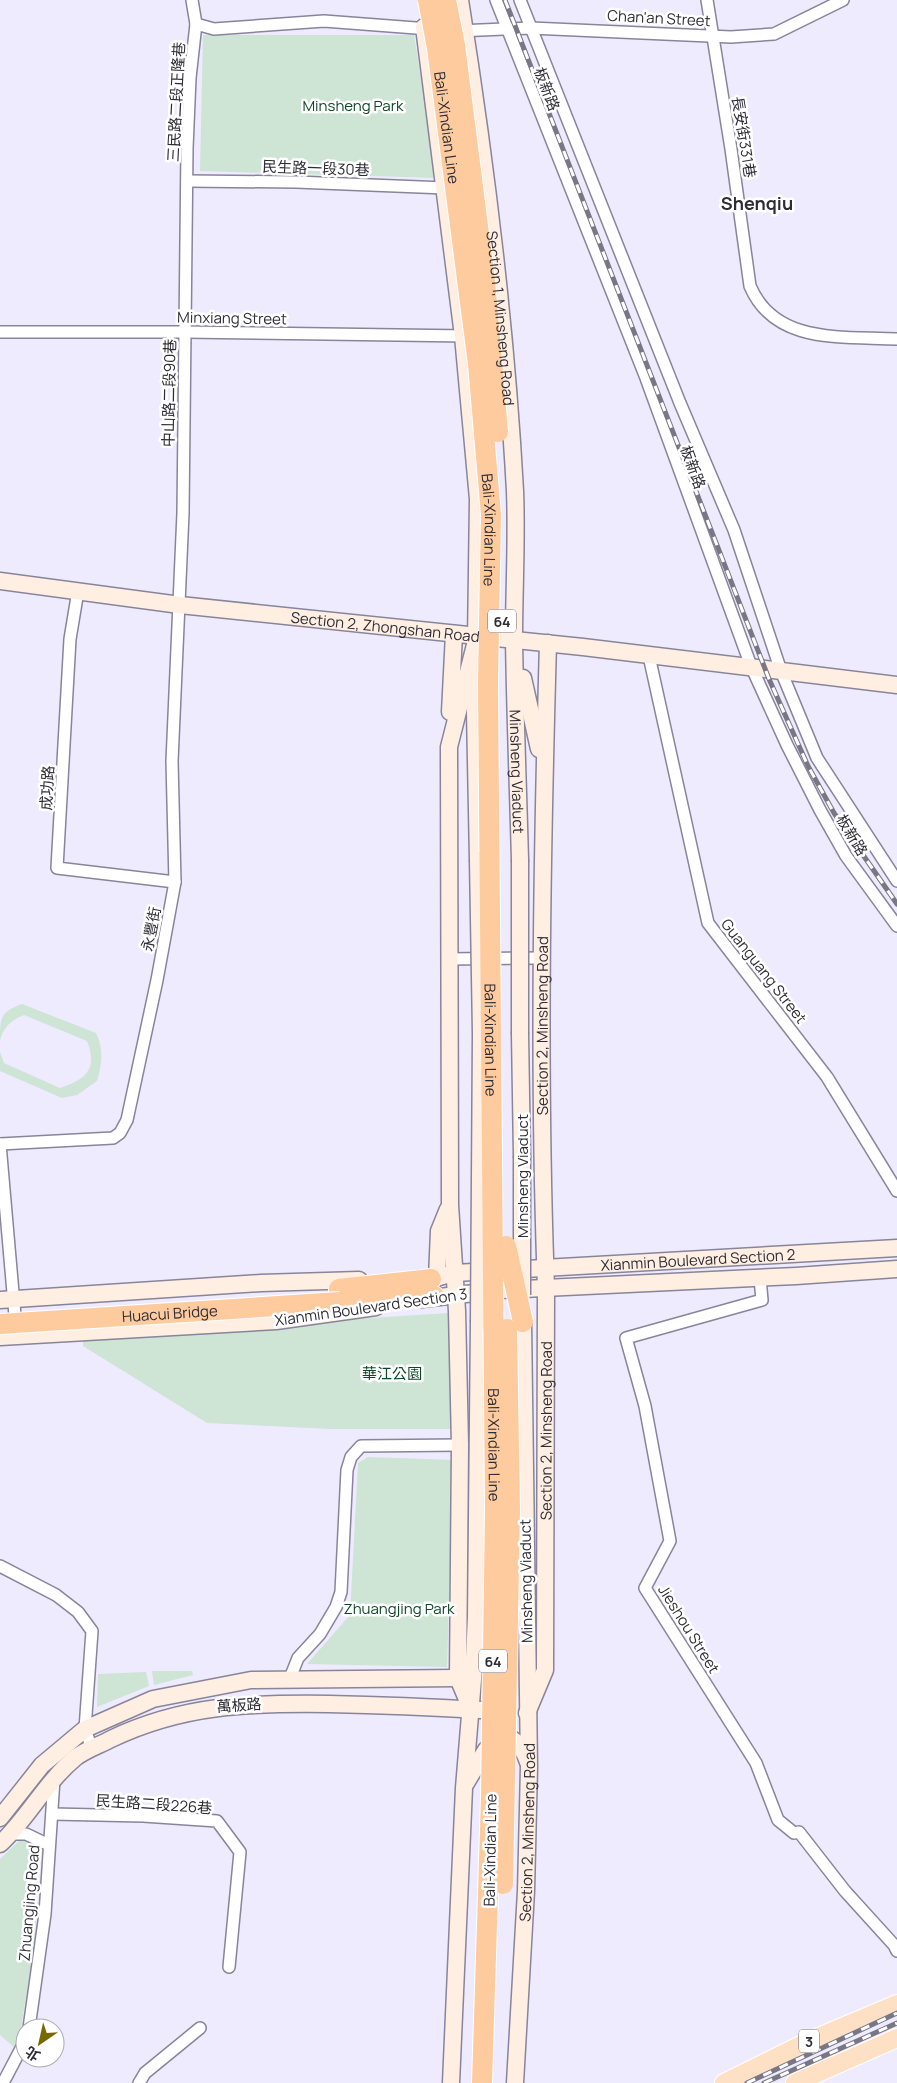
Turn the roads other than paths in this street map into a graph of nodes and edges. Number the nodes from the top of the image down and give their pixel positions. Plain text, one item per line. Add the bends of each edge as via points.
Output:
1 (192, 0) edge
2 (419, 0) edge
3 (428, 0) edge
4 (446, 0) edge
5 (460, 0) edge
6 (496, 0) edge
7 (520, 0) edge
8 (707, 0) edge
9 (843, 0) edge
10 (196, 24) junction
11 (531, 28) junction
12 (424, 29) junction
13 (508, 29) junction
14 (465, 31) junction
15 (714, 36) junction
16 (187, 181) junction
17 (445, 188) junction
18 (0, 332) edge
19 (185, 332) junction
20 (463, 336) junction
21 (505, 337) junction
22 (897, 339) edge
23 (0, 581) edge
24 (78, 591) junction
25 (180, 605) junction
26 (454, 634) junction
27 (476, 637) junction
28 (514, 640) junction
29 (548, 643) junction
30 (649, 656) junction
31 (751, 666) junction
32 (781, 671) junction
33 (897, 685) edge
34 (448, 747) junction
35 (544, 774) junction
36 (897, 881) edge
37 (175, 882) junction
38 (897, 926) edge
39 (543, 958) junction
40 (449, 959) junction
41 (0, 1144) edge
42 (897, 1191) edge
43 (450, 1205) junction
44 (500, 1243) junction
45 (897, 1248) edge
46 (546, 1268) junction
47 (897, 1269) edge
48 (500, 1272) joint
49 (455, 1274) junction
50 (760, 1278) junction
51 (434, 1284) junction
52 (546, 1287) junction
53 (501, 1290) joint
54 (456, 1294) junction
55 (339, 1295) junction
56 (5, 1303) edge
57 (479, 1322) junction
58 (522, 1322) junction
59 (0, 1324) edge
60 (8, 1336) edge
61 (460, 1445) junction
62 (0, 1566) edge
63 (290, 1678) junction
64 (466, 1678) junction
65 (471, 1709) junction
66 (527, 1713) junction
67 (84, 1729) junction
68 (92, 1749) junction
69 (529, 1767) junction
70 (54, 1779) junction
71 (464, 1788) junction
72 (52, 1814) junction
73 (0, 1818) edge
74 (5, 1839) edge
75 (49, 1845) junction
76 (897, 1951) edge
77 (229, 1967) dead end
78 (897, 2004) edge
79 (30, 2018) edge
80 (200, 2028) dead end
81 (897, 2038) edge
82 (15, 2060) edge
83 (733, 2081) edge
84 (3, 2083) edge
85 (139, 2083) edge
86 (451, 2083) edge
87 (482, 2083) edge
88 (494, 2083) edge
89 (515, 2083) edge
90 (795, 2083) edge

1 - 10 street, 三民路二段正隆巷
2 - 12 main road
3 - 44 highway, Bali-Xindian Line / 64, bridge via 478,364 491,515 488,682
4 - 44 highway, Bali-Xindian Line / 64, bridge via 466,125 486,300 503,510
5 - 14 main road, Section 1, Minsheng Road
6 - 13 street, 板新路
7 - 11 street, 板新路
8 - 15 street, 長安街331巷
9 - 15 street, Chan'an Street via 774,34
10 - 12 street, 三民路二段正隆巷 via 214,29 324,20
10 - 16 street, 三民路二段正隆巷 via 190,78
11 - 13 street, Chan'an Street
11 - 15 street, Chan'an Street
11 - 32 street, 板新路 via 680,404 734,530
12 - 14 street, 三民路二段正隆巷
12 - 17 main road
13 - 14 street, Chan'an Street
13 - 31 street, 板新路 via 646,378
14 - 21 main road, Section 1, Minsheng Road
15 - 22 street, 長安街331巷 via 750,286 756,300 771,316 796,330 829,336
16 - 17 street, 民生路一段30巷
16 - 19 street, 中山路二段90巷
17 - 20 main road
18 - 19 street, Minxiang Street
19 - 20 street, Minxiang Street
19 - 25 street, 中山路二段90巷
20 - 21 street, Minxiang Street
20 - 27 main road via 478,499
21 - 28 main road, Section 1, Minsheng Road via 515,494
23 - 24 main road, Section 2, Zhongshan Road
24 - 25 main road, Section 2, Zhongshan Road
24 - 37 street, 成功路 via 70,639 57,868
25 - 26 main road, Section 2, Zhongshan Road
25 - 37 street, 永豐街 via 172,761
26 - 27 main road, Section 2, Zhongshan Road
26 - 34 main road
27 - 28 main road, Section 2, Zhongshan Road
27 - 34 main road
27 - 57 main road, bridge via 481,1034
28 - 29 main road, Section 2, Zhongshan Road
28 - 35 main road, Section 2, Minsheng Road
28 - 58 main road, Minsheng Viaduct, bridge via 520,860
29 - 30 main road, Section 2, Zhongshan Road
29 - 35 main road, Section 2, Minsheng Road
30 - 31 main road, Section 2, Zhongshan Road
30 - 42 street, Guanguang Street via 708,924 827,1076
31 - 32 main road, Section 2, Zhongshan Road
31 - 38 street, 板新路 via 820,810 846,856
32 - 33 main road, Section 2, Zhongshan Road
32 - 36 street, 板新路 via 817,758
34 - 40 main road
35 - 39 main road, Section 2, Minsheng Road
37 - 41 street, 永豐街 via 157,980 126,1120 120,1133 113,1138
39 - 40 street
39 - 46 main road, Section 2, Minsheng Road via 542,1131
40 - 43 main road
41 - 56 street
43 - 49 main road
43 - 51 main road via 439,1231
44 - 57 highway, bridge
44 - 58 highway, bridge
44 - 87 highway, Bali-Xindian Line / 64, bridge via 491,1797
44 - 88 highway, Bali-Xindian Line / 64, bridge via 510,1530 505,1812
45 - 46 main road, Xianmin Boulevard Section 2
46 - 48 main road, Xianmin Boulevard Section 2
46 - 52 main road, Section 2, Minsheng Road
47 - 50 main road, Xianmin Boulevard Section 2
48 - 49 main road, Xianmin Boulevard Section 3
49 - 51 main road, Xianmin Boulevard Section 3
49 - 54 main road
50 - 52 main road, Xianmin Boulevard Section 2
50 - 76 street, Jieshou Street via 762,1300 626,1338 645,1406 670,1541 646,1588 756,1762 778,1820 794,1833 798,1832
51 - 54 main road, Xianmin Boulevard Section 3
51 - 55 highway
51 - 56 main road, Xianmin Boulevard Section 3 via 261,1283
51 - 60 main road, Xianmin Boulevard Section 3 via 340,1314 276,1321
52 - 53 main road, Xianmin Boulevard Section 2
52 - 66 main road, Section 2, Minsheng Road via 545,1670
53 - 54 main road, Xianmin Boulevard Section 3
54 - 61 main road
55 - 56 highway, Huacui Bridge
55 - 59 highway, Huacui Bridge, bridge
56 - 60 street
57 - 64 main road via 478,1494
58 - 66 main road, Minsheng Viaduct
61 - 63 street via 361,1446 351,1457 344,1509 342,1592 320,1634 298,1658
61 - 64 main road
62 - 67 street via 56,1595 78,1612 92,1631
63 - 64 main road, 萬板路
63 - 67 main road, 萬板路 via 251,1680 152,1699
64 - 65 main road
65 - 66 main road, 萬板路
65 - 68 main road, 萬板路 via 266,1703 218,1706 169,1716
65 - 71 main road
66 - 69 main road, Section 2, Minsheng Road
67 - 68 street
67 - 73 main road, 萬板路 via 42,1765
68 - 70 main road, 萬板路 via 76,1757
69 - 71 main road via 519,1745 502,1735 486,1750
69 - 89 main road, Section 2, Minsheng Road via 526,1892
70 - 72 street, Zhuangjing Road
70 - 74 main road, 萬板路
71 - 86 main road
72 - 75 street, Zhuangjing Road
72 - 77 street, 民生路二段226巷 via 217,1821 240,1852
74 - 75 street via 26,1834
75 - 79 street, Zhuangjing Road via 46,1914
78 - 83 main road, 3
80 - 85 street via 144,2073
81 - 90 main road, 3
82 - 84 street

